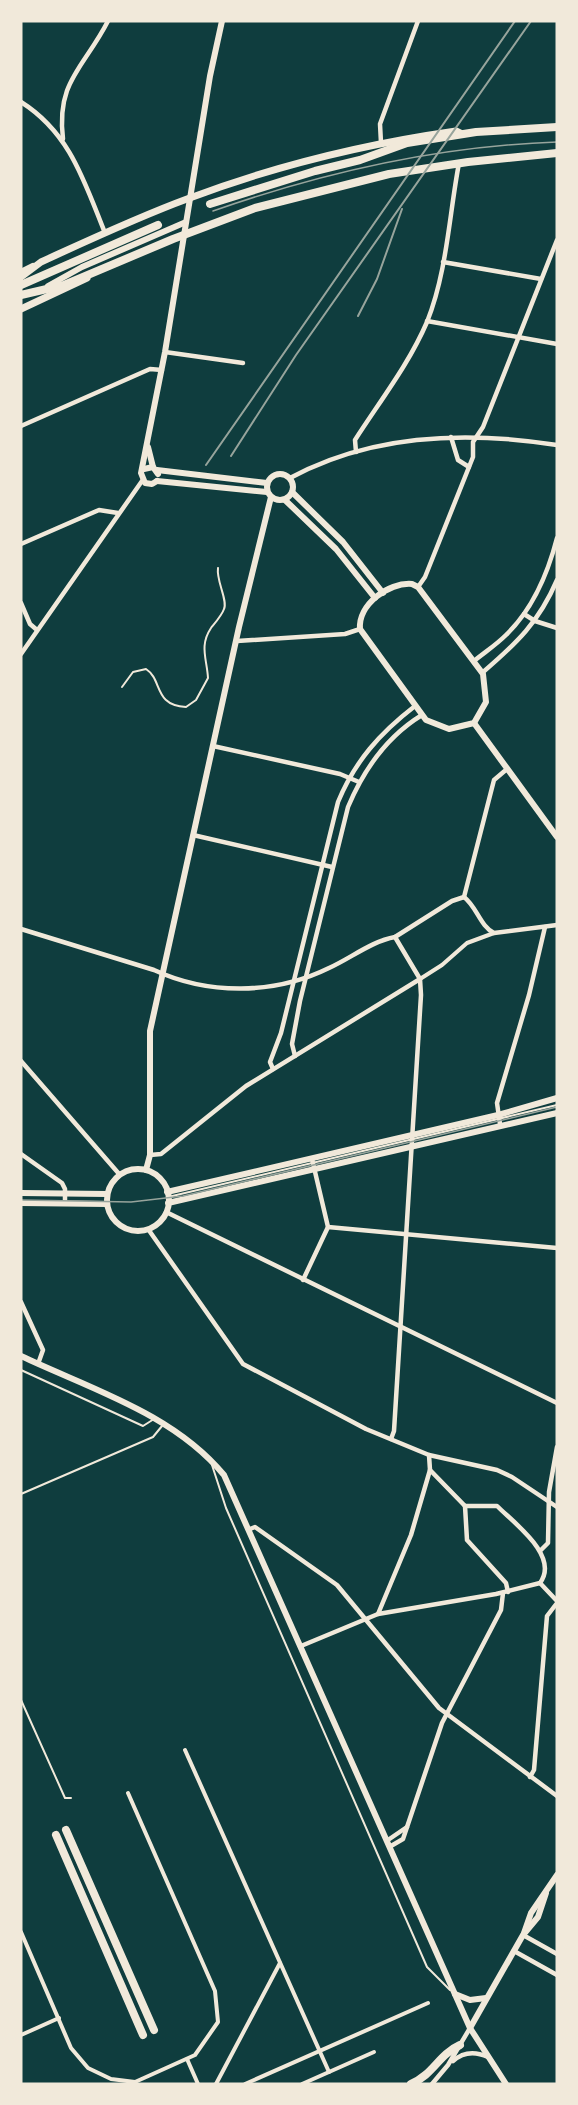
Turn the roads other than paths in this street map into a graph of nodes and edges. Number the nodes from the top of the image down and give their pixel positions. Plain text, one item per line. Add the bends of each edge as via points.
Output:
1 (108, 21) edge
2 (222, 21) edge
3 (418, 21) edge
4 (21, 102) edge
5 (61, 123) junction
6 (53, 127) junction
7 (557, 127) edge
8 (63, 139) junction
9 (409, 141) junction
10 (381, 142) junction
11 (557, 153) edge
12 (459, 163) junction
13 (190, 198) junction
14 (210, 204) dead end
15 (186, 222) junction
16 (158, 225) dead end
17 (105, 233) junction
18 (183, 235) junction
19 (557, 240) edge
20 (41, 262) junction
21 (443, 262) junction
22 (21, 271) edge
23 (95, 274) junction
24 (21, 277) edge
25 (541, 279) junction
26 (21, 285) edge
27 (41, 290) junction
28 (21, 295) edge
29 (21, 309) edge
30 (427, 321) junction
31 (518, 338) junction
32 (557, 344) edge
33 (165, 352) junction
34 (243, 363) dead end
35 (162, 370) junction
36 (21, 426) edge
37 (478, 436) junction
38 (451, 437) junction
39 (557, 445) edge
40 (148, 447) junction
41 (356, 452) junction
42 (469, 467) junction
43 (144, 469) junction
44 (155, 469) junction
45 (290, 478) junction
46 (157, 480) junction
47 (237, 480) junction
48 (142, 481) junction
49 (267, 483) junction
50 (228, 489) junction
51 (292, 492) junction
52 (269, 495) junction
53 (285, 500) junction
54 (118, 513) junction
55 (557, 538) edge
56 (21, 544) edge
57 (218, 568) dead end
58 (557, 580) edge
59 (418, 587) junction
60 (382, 593) junction
61 (375, 598) junction
62 (21, 603) edge
63 (524, 614) junction
64 (535, 621) junction
65 (557, 628) edge
66 (360, 629) junction
67 (37, 630) junction
68 (237, 641) junction
69 (21, 654) edge
70 (474, 661) junction
71 (482, 673) junction
72 (122, 687) dead end
73 (415, 706) junction
74 (422, 716) junction
75 (474, 723) junction
76 (213, 746) junction
77 (507, 769) junction
78 (349, 777) junction
79 (359, 782) junction
80 (193, 835) junction
81 (557, 837) edge
82 (322, 864) junction
83 (332, 867) junction
84 (464, 897) junction
85 (557, 925) edge
86 (545, 927) junction
87 (21, 928) edge
88 (494, 933) junction
89 (396, 937) junction
90 (163, 975) junction
91 (306, 977) junction
92 (420, 979) junction
93 (293, 981) junction
94 (295, 1056) junction
95 (21, 1061) edge
96 (273, 1069) junction
97 (557, 1098) edge
98 (557, 1105) edge
99 (557, 1113) edge
100 (499, 1119) junction
101 (412, 1140) junction
102 (21, 1154) edge
103 (150, 1155) junction
104 (313, 1164) junction
105 (146, 1170) junction
106 (120, 1175) junction
107 (21, 1193) edge
108 (65, 1194) junction
109 (107, 1194) junction
110 (168, 1198) junction
111 (21, 1203) edge
112 (65, 1203) junction
113 (107, 1204) junction
114 (166, 1212) junction
115 (328, 1227) junction
116 (148, 1229) junction
117 (405, 1234) junction
118 (557, 1248) edge
119 (303, 1280) junction
120 (21, 1302) edge
121 (400, 1328) junction
122 (21, 1356) edge
123 (38, 1364) junction
124 (21, 1370) edge
125 (557, 1403) edge
126 (154, 1419) junction
127 (164, 1424) junction
128 (391, 1439) junction
129 (557, 1447) edge
130 (429, 1455) junction
131 (209, 1457) junction
132 (430, 1470) junction
133 (21, 1494) edge
134 (550, 1502) junction
135 (465, 1506) junction
136 (557, 1506) edge
137 (250, 1528) junction
138 (541, 1551) junction
139 (540, 1583) junction
140 (506, 1592) junction
141 (557, 1602) edge
142 (378, 1614) junction
143 (365, 1618) junction
144 (302, 1646) junction
145 (21, 1700) edge
146 (446, 1714) junction
147 (185, 1750) dead end
148 (530, 1776) junction
149 (128, 1793) dead end
150 (557, 1796) edge
151 (71, 1798) dead end
152 (66, 1830) dead end
153 (56, 1835) dead end
154 (389, 1843) junction
155 (557, 1875) edge
156 (21, 1932) edge
157 (523, 1935) junction
158 (514, 1951) junction
159 (557, 1954) edge
160 (280, 1963) junction
161 (557, 1975) edge
162 (455, 1993) junction
163 (486, 1998) junction
164 (428, 2003) dead end
165 (59, 2018) junction
166 (470, 2028) junction
167 (154, 2030) dead end
168 (143, 2035) dead end
169 (21, 2036) edge
170 (460, 2045) junction
171 (319, 2051) junction
172 (374, 2052) dead end
173 (488, 2057) junction
174 (187, 2059) junction
175 (448, 2065) junction
176 (328, 2072) junction
177 (142, 2079) junction
178 (144, 2084) edge
179 (198, 2084) edge
180 (216, 2084) edge
181 (245, 2084) edge
182 (302, 2084) edge
183 (411, 2084) edge
184 (432, 2084) edge
185 (506, 2084) edge

1 - 5 street via 66,88
2 - 13 street
3 - 10 street via 379,127
4 - 6 street
5 - 6 street
5 - 8 street
6 - 8 street
7 - 9 main road
8 - 17 street
9 - 10 main road
9 - 14 main road via 360,160
10 - 13 main road
11 - 12 main road
12 - 18 main road via 380,176 255,208
12 - 21 street
13 - 15 street
13 - 17 main road
15 - 18 street
15 - 27 street via 82,267
16 - 26 main road
17 - 20 main road
18 - 23 main road
18 - 33 street
19 - 25 street
20 - 22 street
20 - 24 main road
21 - 25 street
21 - 30 street
23 - 27 main road
23 - 29 main road
25 - 31 street
27 - 28 main road
30 - 31 street
30 - 41 street via 355,440
31 - 32 street
31 - 37 street
33 - 34 street
33 - 35 street
35 - 36 street via 150,369
35 - 40 street
37 - 38 street
37 - 39 street
37 - 42 street via 473,442
38 - 41 street
38 - 42 street via 458,460
40 - 43 street via 143,457
40 - 44 street
41 - 45 street
42 - 59 street
43 - 44 street
43 - 48 street
44 - 46 street
44 - 47 street
45 - 49 street via 278,474
45 - 51 street
46 - 48 street via 152,484
46 - 50 street
47 - 49 street
47 - 50 street
48 - 54 street
49 - 52 street
50 - 52 street
51 - 53 street
51 - 60 street via 343,542
52 - 53 street
52 - 68 street
53 - 61 street via 336,549
54 - 56 street via 99,510
54 - 67 street
55 - 63 street via 547,570
57 - 72 lane via 224,610 206,635 203,652 208,678 196,700 186,707 172,704 158,691 146,669 133,672
58 - 64 street
59 - 60 street via 403,584
59 - 70 street
60 - 61 street
61 - 66 street via 362,614
62 - 67 street
63 - 64 street
63 - 70 street
64 - 65 street
64 - 71 street via 511,649
66 - 68 street via 345,634
66 - 73 street
67 - 69 street
68 - 76 street
70 - 71 street
71 - 75 street via 487,695
73 - 74 street
73 - 78 street via 373,743
74 - 75 street via 449,729
74 - 79 street via 387,743
75 - 77 street
76 - 78 street
76 - 80 street
77 - 81 street
77 - 84 street via 494,780
78 - 79 street
78 - 82 street via 338,802
79 - 83 street
80 - 82 street
80 - 90 street
82 - 83 street
82 - 93 street
83 - 91 street
84 - 88 street
84 - 89 street
85 - 86 street
86 - 88 street
86 - 100 street via 497,1103
87 - 90 street
88 - 92 street via 467,943
89 - 91 street via 383,939
89 - 92 street
90 - 93 street via 226,988
90 - 103 street via 150,1031
91 - 93 street
91 - 94 street via 293,1032
92 - 94 street
92 - 101 street
93 - 96 street via 270,1062
94 - 96 street
95 - 106 street
96 - 103 street via 161,1154
97 - 100 street
98 - 100 lane
99 - 100 street
100 - 101 street
100 - 101 street
101 - 104 street
101 - 104 street
101 - 117 street
102 - 108 street via 62,1183
103 - 105 street
104 - 110 street
104 - 110 street
104 - 115 street
105 - 106 street
105 - 110 street via 158,1177
106 - 109 street
107 - 108 street
108 - 109 street
108 - 112 street
109 - 113 street
110 - 114 street
111 - 112 street
112 - 113 street
113 - 116 street via 110,1215 120,1226 133,1231
114 - 116 street via 159,1223
114 - 119 street
115 - 117 street
115 - 119 street
116 - 128 street via 243,1364
117 - 118 street
117 - 121 street
119 - 121 street
120 - 123 street via 43,1350
121 - 125 street
121 - 128 street
122 - 123 street
123 - 126 street
124 - 126 lane via 143,1426
126 - 127 street
127 - 131 street
127 - 133 lane via 153,1437
128 - 130 street
129 - 134 street
130 - 132 street
130 - 134 street via 496,1470
131 - 137 street via 230,1483
131 - 162 lane via 226,1508 427,1967
132 - 135 street
132 - 142 street via 411,1535
134 - 136 street
134 - 138 street via 548,1543
135 - 138 street via 497,1506
135 - 140 street via 467,1540 506,1583
137 - 143 street via 255,1527 337,1586
137 - 144 street
138 - 139 street via 545,1564
139 - 140 street
139 - 141 street
140 - 142 street
140 - 146 street via 501,1610
141 - 148 street via 547,1616 534,1770
142 - 143 street
143 - 144 street
143 - 146 street
144 - 154 street
145 - 151 lane via 64,1798
146 - 148 street
146 - 154 street via 403,1839
147 - 160 street
148 - 150 street
149 - 174 street via 216,1996 218,2022 202,2049
152 - 167 main road
153 - 168 main road
154 - 162 street
155 - 157 street via 531,1913
156 - 165 street
157 - 158 street
157 - 159 street
158 - 161 street
158 - 163 street
160 - 171 street
160 - 180 street
162 - 163 street via 470,2000
162 - 166 street
163 - 166 street
164 - 171 street
165 - 169 street
165 - 177 street via 71,2048 88,2068 117,2081
166 - 170 street
166 - 173 street
170 - 175 street
170 - 183 main road via 443,2054 427,2076
171 - 176 street
171 - 181 street
172 - 176 street
173 - 175 street via 463,2054
173 - 185 street
174 - 177 street
174 - 179 street
175 - 184 street
176 - 182 street
177 - 178 street

